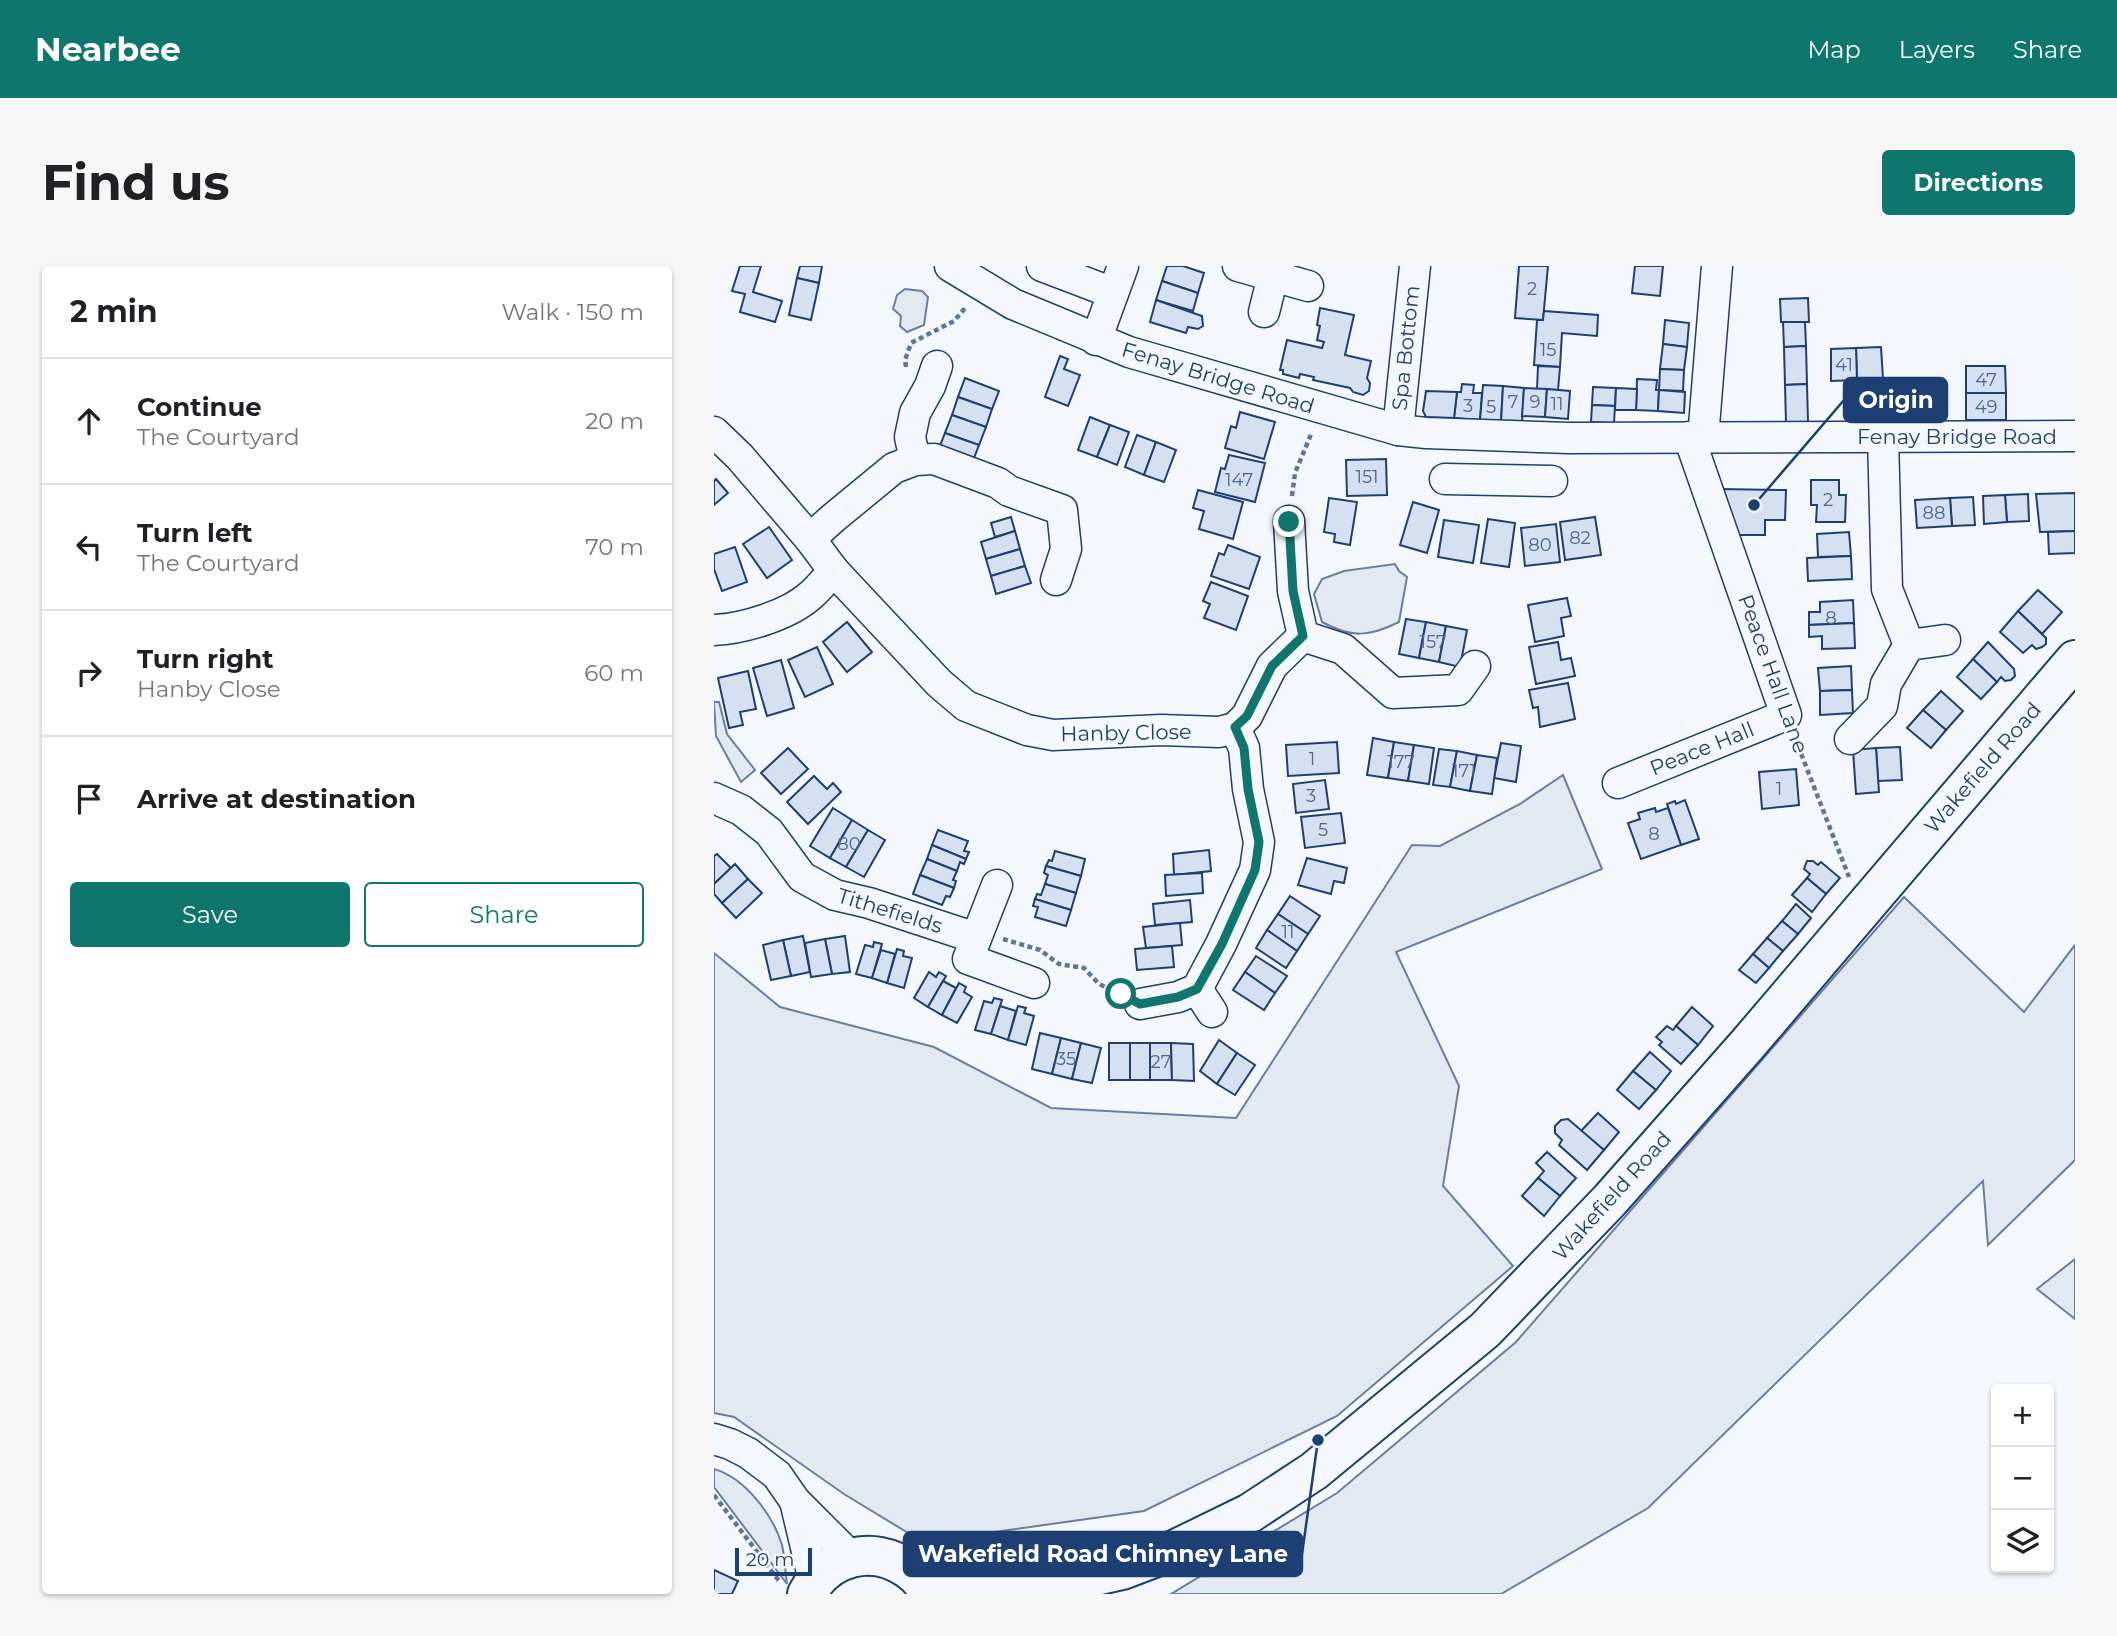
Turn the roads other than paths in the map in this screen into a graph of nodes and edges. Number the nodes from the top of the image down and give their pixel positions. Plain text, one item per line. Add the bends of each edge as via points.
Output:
1 (950, 266) edge
2 (1042, 266) edge
3 (1238, 266) edge
4 (1415, 266) edge
5 (1717, 266) edge
6 (1273, 276) junction
7 (1118, 280) edge
8 (1308, 286) dead end
9 (1264, 312) dead end
10 (1096, 340) junction
11 (937, 366) dead end
12 (1398, 430) junction
13 (714, 432) edge
14 (2075, 436) edge
15 (1503, 437) junction
16 (1882, 437) junction
17 (1696, 438) junction
18 (915, 460) junction
19 (1445, 479) dead end
20 (1503, 481) junction
21 (1552, 481) dead end
22 (1289, 522) road end
23 (810, 539) junction
24 (834, 571) junction
25 (1056, 580) dead end
26 (714, 630) edge
27 (1303, 636) junction
28 (1945, 640) dead end
29 (1909, 645) junction
30 (2075, 660) edge
31 (1475, 666) dead end
32 (1786, 715) joint
33 (1235, 727) junction
34 (1850, 739) dead end
35 (1618, 783) dead end
36 (714, 798) edge
37 (997, 885) dead end
38 (974, 943) junction
39 (1034, 983) dead end
40 (1140, 1004) road end
41 (714, 1439) edge
42 (795, 1501) junction
43 (850, 1557) junction
44 (922, 1584) edge
45 (800, 1586) edge
46 (1027, 1591) edge

1 - 10 street, Fenay Bridge Road via 1013,304
2 - 7 street
3 - 6 street
4 - 12 street, Spa Bottom
5 - 17 street
6 - 8 street
6 - 9 street
7 - 10 street
10 - 12 street, Fenay Bridge Road
11 - 18 street via 915,413 910,437
12 - 15 street, Fenay Bridge Road
13 - 23 street, Hanby Close
14 - 16 street, Fenay Bridge Road
15 - 17 street, Fenay Bridge Road
15 - 20 street
16 - 17 street, Fenay Bridge Road
16 - 29 street via 1887,589
17 - 32 street, Peace Hall Lane
18 - 23 street via 894,468
18 - 25 street via 934,460 1062,510 1066,549
19 - 20 street
20 - 21 street
22 - 27 street via 1293,591
23 - 24 street, Hanby Close
24 - 26 street via 810,597 772,618
24 - 33 street, Hanby Close via 939,683 966,706 996,719 1054,736 1219,732
27 - 31 street via 1343,649 1393,693 1458,690
27 - 33 street via 1272,666 1247,716
28 - 29 street
29 - 34 street via 1886,684 1882,706
30 - 46 highway, Wakefield Road via 1611,1200 1485,1331 1314,1471 1250,1513 1122,1570
32 - 35 street, Peace Hall
33 - 40 street via 1244,748 1259,842 1255,870 1222,944 1205,1001 1178,997
36 - 38 street, Tithefields via 769,832 802,877 835,895 869,902
37 - 38 street
38 - 39 street, Tithefields
41 - 42 street via 748,1453 777,1475
42 - 43 street
42 - 45 street
43 - 44 highway, Wakefield Road via 874,1555 897,1561
43 - 45 highway
44 - 46 highway, Wakefield Road via 971,1582

